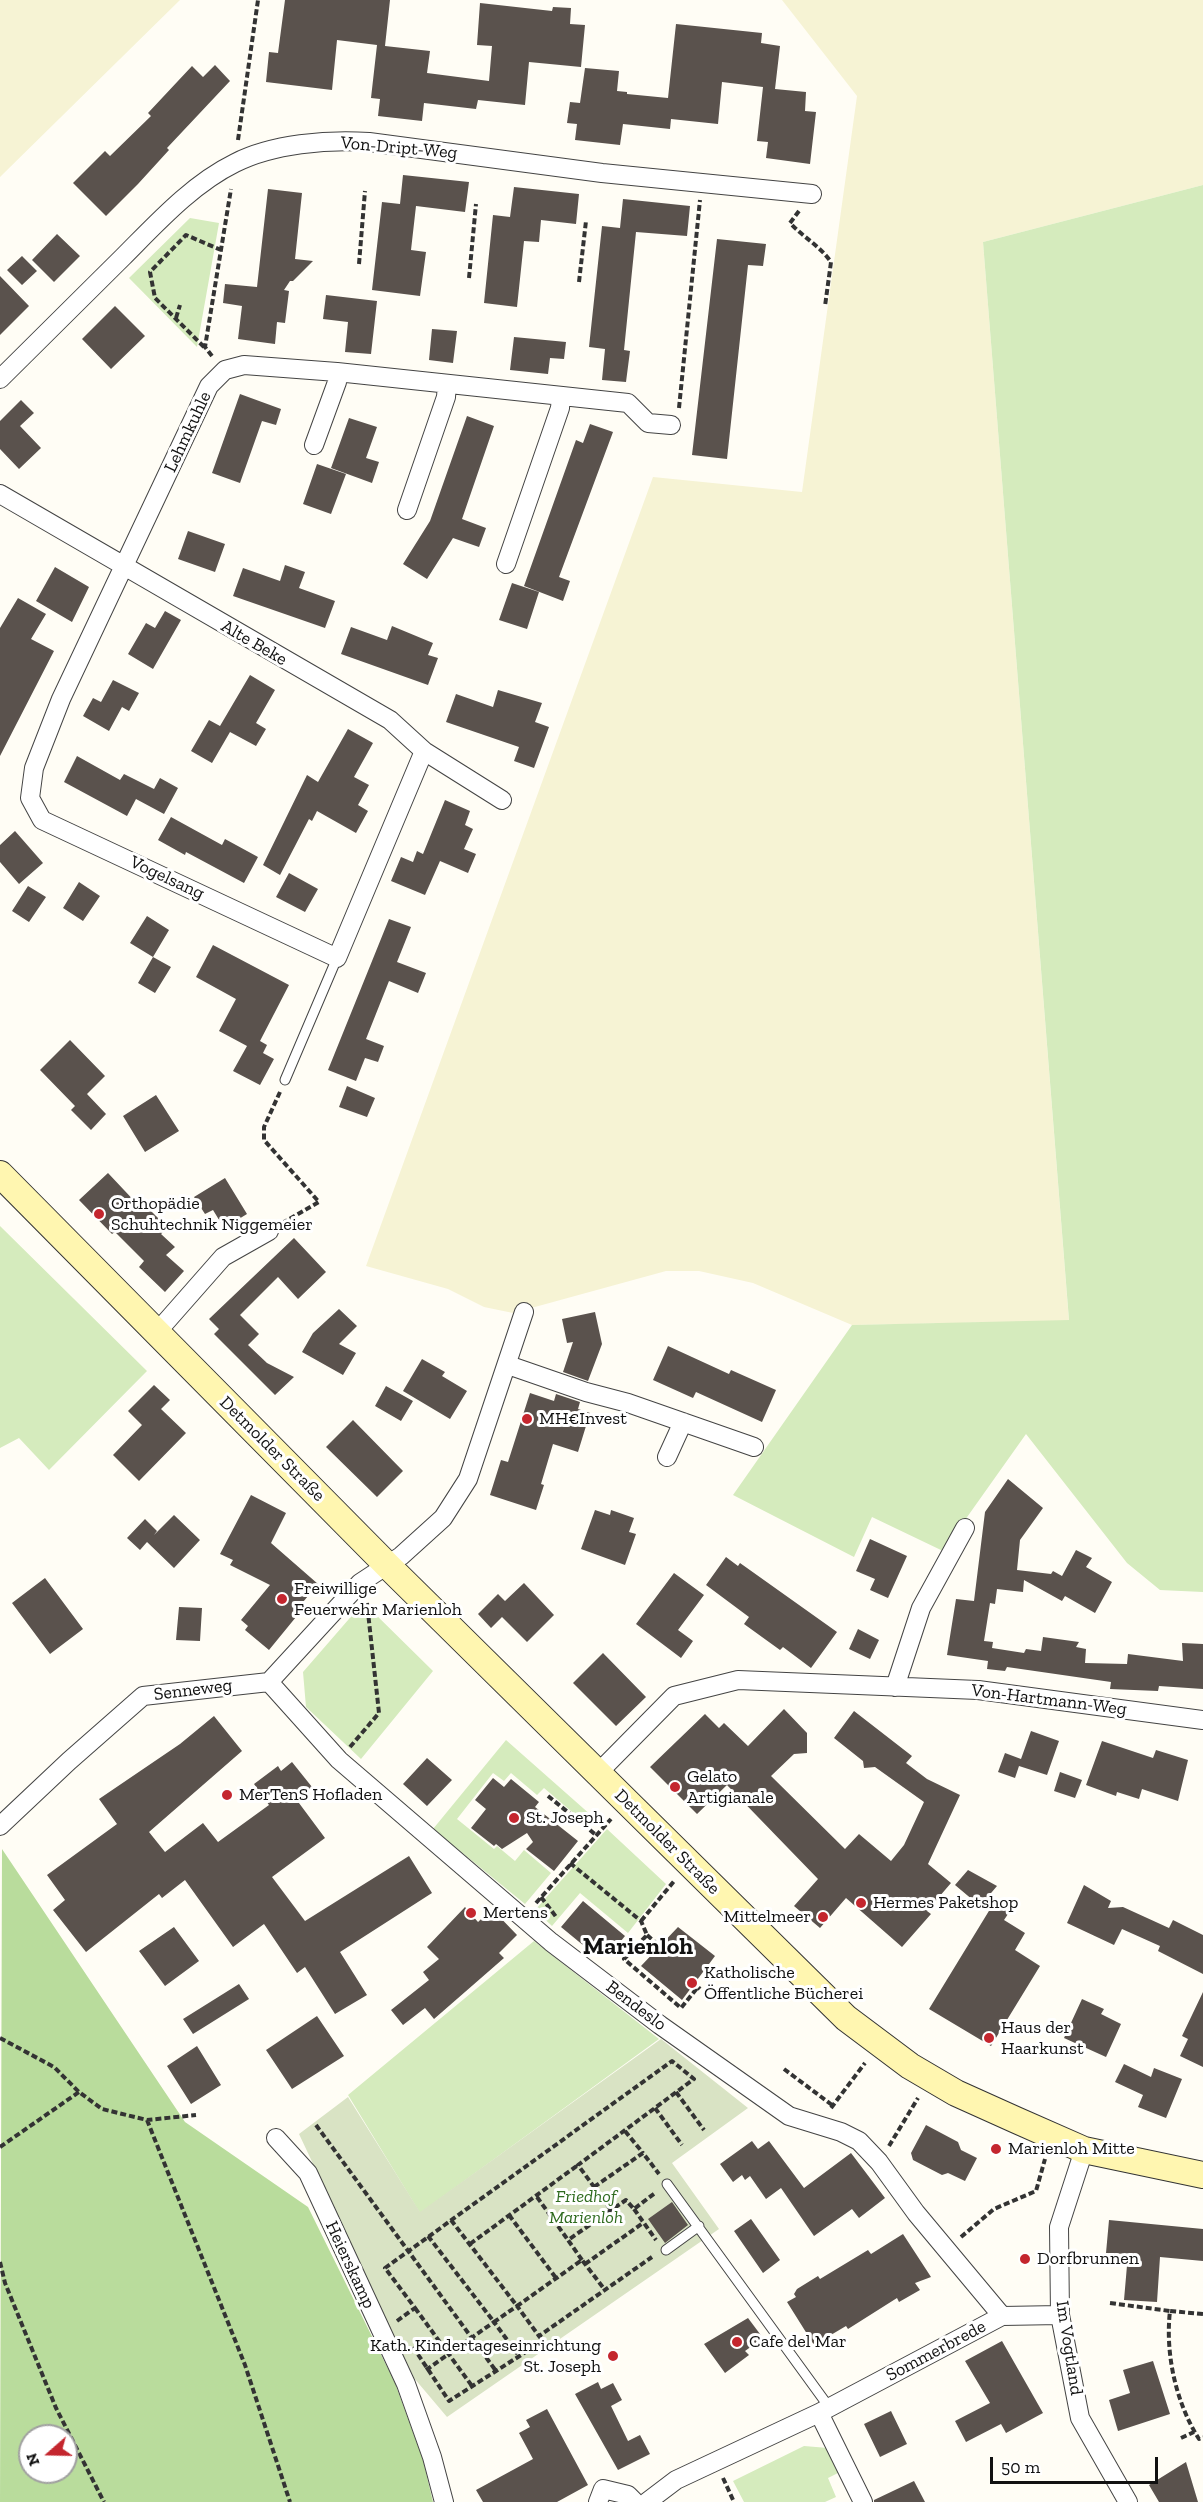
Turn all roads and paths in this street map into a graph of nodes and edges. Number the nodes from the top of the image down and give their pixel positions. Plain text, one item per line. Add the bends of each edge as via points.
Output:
1 (258, 0) edge
2 (235, 162) junction
3 (702, 182) junction
4 (365, 191) dead end
5 (812, 194) joint
6 (476, 204) dead end
7 (586, 221) dead end
8 (221, 250) junction
9 (359, 264) dead end
10 (469, 278) dead end
11 (579, 282) dead end
12 (180, 305) dead end
13 (825, 306) dead end
14 (176, 318) junction
15 (205, 348) junction
16 (225, 370) junction
17 (337, 372) junction
18 (0, 379) edge
19 (447, 384) junction
20 (681, 389) dead end
21 (561, 396) junction
22 (671, 425) dead end
23 (314, 445) dead end
24 (0, 494) edge
25 (407, 510) dead end
26 (506, 564) dead end
27 (125, 568) junction
28 (424, 751) junction
29 (502, 800) dead end
30 (337, 958) junction
31 (285, 1080) joint
32 (0, 1174) edge
33 (269, 1231) joint
34 (524, 1312) dead end
35 (157, 1332) junction
36 (508, 1365) junction
37 (683, 1422) junction
38 (754, 1447) dead end
39 (667, 1457) dead end
40 (964, 1528) dead end
41 (387, 1565) junction
42 (360, 1582) junction
43 (269, 1682) junction
44 (895, 1687) junction
45 (1203, 1720) edge
46 (339, 1760) junction
47 (598, 1773) junction
48 (548, 1796) dead end
49 (615, 1814) dead end
50 (0, 1826) edge
51 (596, 1835) junction
52 (570, 1863) junction
53 (677, 1878) dead end
54 (558, 1921) dead end
55 (641, 1921) junction
56 (647, 1935) junction
57 (657, 1944) dead end
58 (700, 1989) dead end
59 (0, 2038) edge
60 (866, 2063) dead end
61 (784, 2069) dead end
62 (79, 2092) junction
63 (676, 2092) junction
64 (918, 2098) dead end
65 (832, 2105) junction
66 (655, 2108) junction
67 (196, 2115) dead end
68 (147, 2120) junction
69 (316, 2125) dead end
70 (817, 2125) junction
71 (704, 2130) dead end
72 (625, 2131) junction
73 (276, 2138) dead end
74 (681, 2145) dead end
75 (0, 2147) edge
76 (1084, 2150) junction
77 (643, 2153) junction
78 (1045, 2159) dead end
79 (879, 2162) junction
80 (578, 2165) junction
81 (1203, 2175) edge
82 (667, 2184) junction
83 (594, 2187) junction
84 (537, 2197) junction
85 (612, 2210) junction
86 (633, 2210) junction
87 (509, 2215) junction
88 (451, 2220) junction
89 (643, 2223) junction
90 (699, 2226) junction
91 (428, 2236) junction
92 (568, 2240) junction
93 (470, 2244) junction
94 (664, 2250) joint
95 (946, 2250) junction
96 (407, 2252) junction
97 (653, 2256) dead end
98 (0, 2262) edge
99 (584, 2262) junction
100 (556, 2278) junction
101 (605, 2290) junction
102 (1110, 2303) dead end
103 (516, 2306) junction
104 (415, 2308) junction
105 (1170, 2312) junction
106 (1203, 2314) edge
107 (1060, 2315) junction
108 (1002, 2316) junction
109 (494, 2322) junction
110 (402, 2331) dead end
111 (539, 2336) junction
112 (471, 2338) junction
113 (408, 2340) dead end
114 (448, 2354) junction
115 (519, 2356) junction
116 (427, 2368) junction
117 (496, 2371) junction
118 (421, 2373) dead end
119 (472, 2386) junction
120 (824, 2410) junction
121 (1194, 2432) junction
122 (1203, 2437) edge
123 (1180, 2438) dead end
124 (716, 2463) junction
125 (104, 2502) edge
126 (290, 2502) edge
127 (444, 2502) edge
128 (598, 2502) edge
129 (635, 2502) edge
130 (647, 2502) edge
131 (734, 2502) edge
132 (863, 2502) edge
133 (1128, 2502) edge

1 - 2 path
2 - 3 street, Von-Dript-Weg via 290,146 344,140
2 - 8 path
2 - 18 street, Von-Dript-Weg via 172,210
3 - 5 street, Von-Dript-Weg
3 - 20 path
4 - 9 path
5 - 13 path via 790,223 822,249 831,262
6 - 10 path
7 - 11 path
8 - 14 path via 186,235 150,272 155,298
8 - 15 path
12 - 14 path
14 - 15 path
15 - 16 path
16 - 17 street via 244,365
16 - 27 street, Lehmkuhle via 209,386
17 - 19 street
17 - 23 street via 337,382
19 - 21 street
19 - 25 street
21 - 22 street via 628,403 648,423
21 - 26 street
24 - 27 street, Alte Beke
27 - 28 street, Alte Beke via 390,720
27 - 30 street, Vogelsang via 61,699 34,768 30,798 38,813 42,820
28 - 29 street, Alte Beke
28 - 30 street
30 - 31 lane
31 - 33 path via 264,1127 264,1140 320,1202
32 - 35 street, Detmolder Straße
33 - 35 street via 223,1257
34 - 36 street
35 - 41 street, Detmolder Straße
36 - 37 street
36 - 41 street via 468,1479 443,1518
37 - 38 street
37 - 39 street
40 - 44 street via 921,1608
41 - 42 street
41 - 47 street, Detmolder Straße
42 - 43 street
42 - 46 path via 367,1604 379,1713
43 - 46 street, Bendeslo
43 - 50 street, Senneweg via 143,1696
44 - 45 street, Von-Hartmann-Weg via 978,1690
44 - 47 street, Von-Hartmann-Weg via 738,1680 700,1688 674,1696
46 - 70 street, Bendeslo via 560,1949 789,2116
47 - 76 street, Detmolder Straße via 846,2019 910,2066 956,2093
48 - 51 path
49 - 51 path
51 - 52 path
52 - 54 path via 541,1897
52 - 55 path
53 - 55 path
55 - 56 path
56 - 57 path
56 - 58 path via 624,1959 681,2008
59 - 62 path via 54,2067
60 - 65 path
61 - 65 path
62 - 68 path via 102,2109
62 - 75 path
63 - 66 path
63 - 71 path
63 - 88 path via 694,2079 672,2061
64 - 79 path
65 - 70 path
66 - 72 path
66 - 74 path
67 - 68 path
68 - 126 path via 245,2365
69 - 96 path
70 - 79 street, Bendeslo via 859,2141
72 - 77 path
72 - 80 path
73 - 127 street, Heierskamp via 308,2173 406,2384
76 - 81 street, Detmolder Straße
76 - 107 street, Im Vogtland via 1059,2227
77 - 82 path
77 - 83 path
78 - 95 path via 1036,2192 994,2209
79 - 95 street, Bendeslo
80 - 83 path
80 - 84 path
82 - 86 path
82 - 90 lane
83 - 85 path
84 - 87 path
84 - 92 path
85 - 86 path via 626,2200
85 - 92 path
86 - 89 path
87 - 93 path
87 - 100 path
88 - 91 path
88 - 93 path
89 - 94 path
89 - 99 path
90 - 94 lane
90 - 120 lane
91 - 96 path
91 - 109 path
92 - 99 path
93 - 103 path
95 - 108 street, Bendeslo
96 - 104 path via 385,2268
96 - 112 path
97 - 101 path
98 - 125 path via 56,2408
99 - 100 path
99 - 101 path
100 - 103 path
101 - 111 path
102 - 105 path
103 - 109 path
103 - 111 path
104 - 110 path via 396,2322
104 - 114 path
105 - 106 path
105 - 121 path via 1167,2338 1184,2414
107 - 108 street, Sommerbrede
107 - 133 street, Im Vogtland via 1080,2418
108 - 120 street, Sommerbrede
109 - 112 path
109 - 115 path
111 - 115 path via 543,2341
112 - 114 path
112 - 117 path
113 - 116 path
114 - 116 path
114 - 119 path
115 - 117 path
116 - 118 path
116 - 119 path via 449,2401
117 - 119 path
120 - 124 street, Sommerbrede
120 - 132 street
121 - 122 path via 1199,2439
121 - 123 path
124 - 130 street, Sommerbrede via 676,2480
124 - 131 path
128 - 129 street via 603,2489 628,2495

